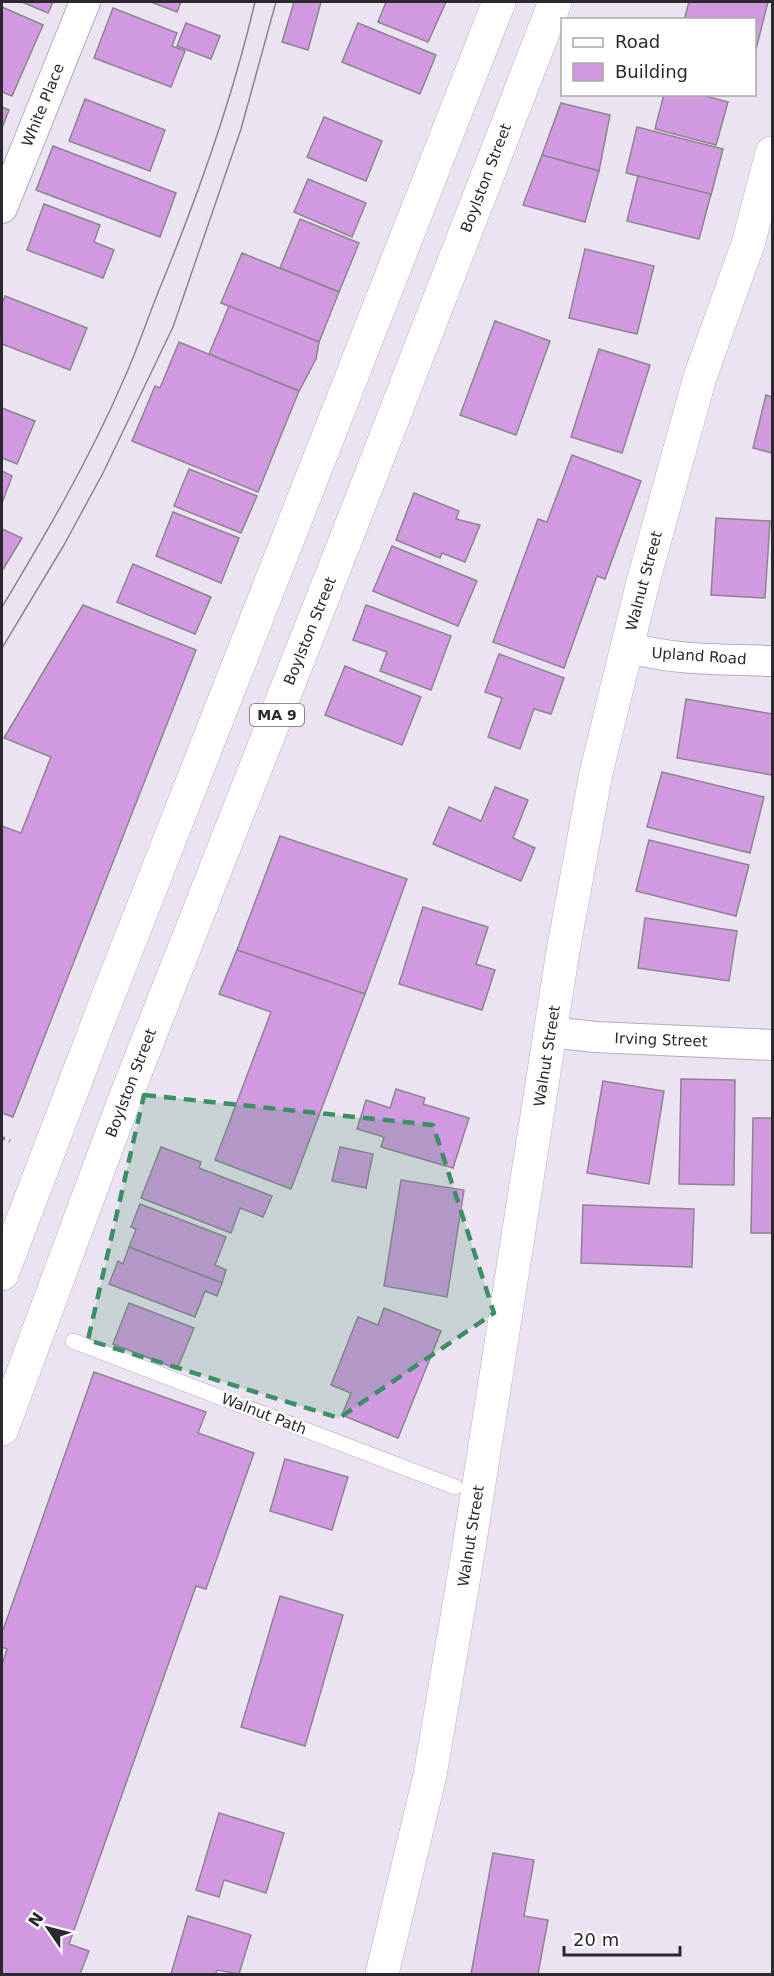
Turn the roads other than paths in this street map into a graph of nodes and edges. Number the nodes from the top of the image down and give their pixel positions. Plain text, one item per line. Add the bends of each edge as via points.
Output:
1 (85, 2) edge
2 (499, 2) edge
3 (555, 2) edge
4 (772, 153) edge
5 (2, 208) edge
6 (627, 647) junction
7 (772, 661) edge
8 (550, 1032) junction
9 (772, 1044) edge
10 (2, 1274) edge
11 (73, 1341) dead end
12 (2, 1430) edge
13 (455, 1487) dead end
14 (382, 1974) edge

1 - 5 street, White Place
2 - 10 main road
3 - 12 main road, Boylston Street / MA 9 via 122,1106
4 - 6 main road, Walnut Street via 748,244 700,377
6 - 7 street, Upland Road via 675,657
6 - 8 main road, Walnut Street via 587,816
8 - 9 street, Irving Street
8 - 14 main road, Walnut Street via 432,1764
11 - 13 lane, Walnut Path

